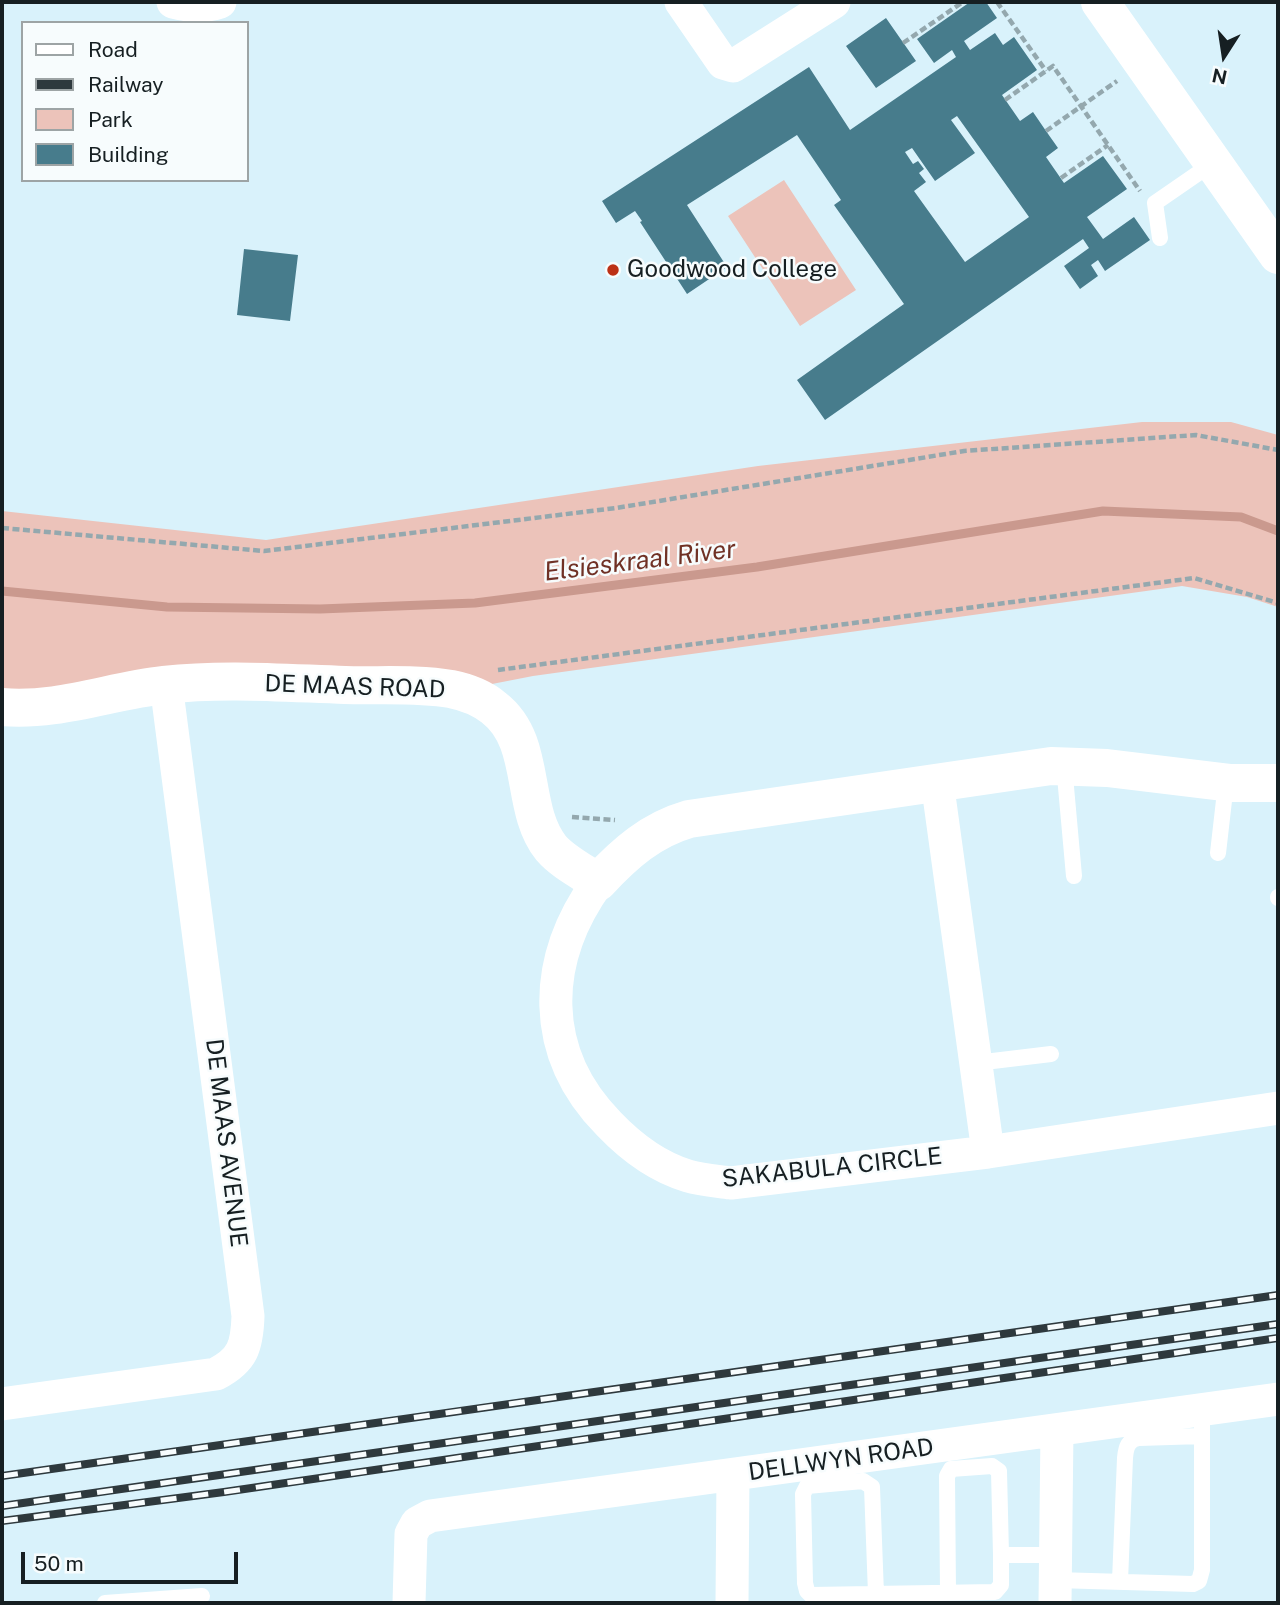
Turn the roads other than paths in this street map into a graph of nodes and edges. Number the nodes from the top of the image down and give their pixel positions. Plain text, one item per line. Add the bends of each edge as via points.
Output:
1 (173, 2) edge
2 (681, 2) edge
3 (834, 2) edge
4 (1100, 2) edge
5 (213, 3) edge
6 (1213, 163) junction
7 (1160, 238) dead end
8 (1278, 255) edge
9 (166, 684) junction
10 (2, 707) edge
11 (1064, 765) junction
12 (937, 781) junction
13 (1226, 783) junction
14 (1278, 783) edge
15 (1218, 853) dead end
16 (1074, 876) dead end
17 (598, 882) junction
18 (1051, 1054) dead end
19 (976, 1063) junction
20 (1278, 1108) edge
21 (988, 1152) junction
22 (1278, 1399) edge
23 (2, 1404) edge
24 (1202, 1423) junction
25 (1057, 1430) junction
26 (733, 1475) junction
27 (1001, 1555) junction
28 (1056, 1580) edge
29 (1120, 1581) junction
30 (948, 1593) junction
31 (876, 1594) junction
32 (202, 1596) dead end
33 (105, 1603) edge
34 (409, 1603) edge
35 (732, 1603) edge

1 - 5 street
2 - 3 street via 728,66 738,65
4 - 6 street
6 - 7 lane via 1155,203
6 - 8 street
9 - 10 street, DE MAAS ROAD via 31,708
9 - 17 street, DE MAAS ROAD via 434,687 471,695 493,707 511,725 538,822 552,848
9 - 23 street, DE MAAS AVENUE via 248,1334 237,1360 216,1374
11 - 12 street, SAKABULA CIRCLE
11 - 13 street, SAKABULA CIRCLE
11 - 16 lane
12 - 17 street, SAKABULA CIRCLE via 676,823 636,845
12 - 19 street
13 - 14 street, SAKABULA CIRCLE
13 - 15 lane
17 - 21 street, SAKABULA CIRCLE via 574,920 562,957 556,1008 561,1046 574,1080 593,1108 623,1139 657,1163 689,1176 731,1183
18 - 19 lane
19 - 21 street
20 - 21 street, SAKABULA CIRCLE
22 - 24 street, DELLWYN ROAD
24 - 25 street, DELLWYN ROAD
24 - 29 lane via 1128,1444
24 - 29 lane via 1200,1579 1193,1584
25 - 26 street, DELLWYN ROAD
25 - 28 street
26 - 34 street, DELLWYN ROAD via 429,1516 417,1523 411,1534
26 - 35 street
27 - 28 lane
27 - 30 lane via 998,1590
27 - 30 lane via 999,1471 992,1466 951,1469 947,1476
28 - 29 lane
30 - 31 lane
31 - 31 lane via 872,1487 863,1481 807,1486 803,1492 807,1591 814,1595
32 - 33 lane

